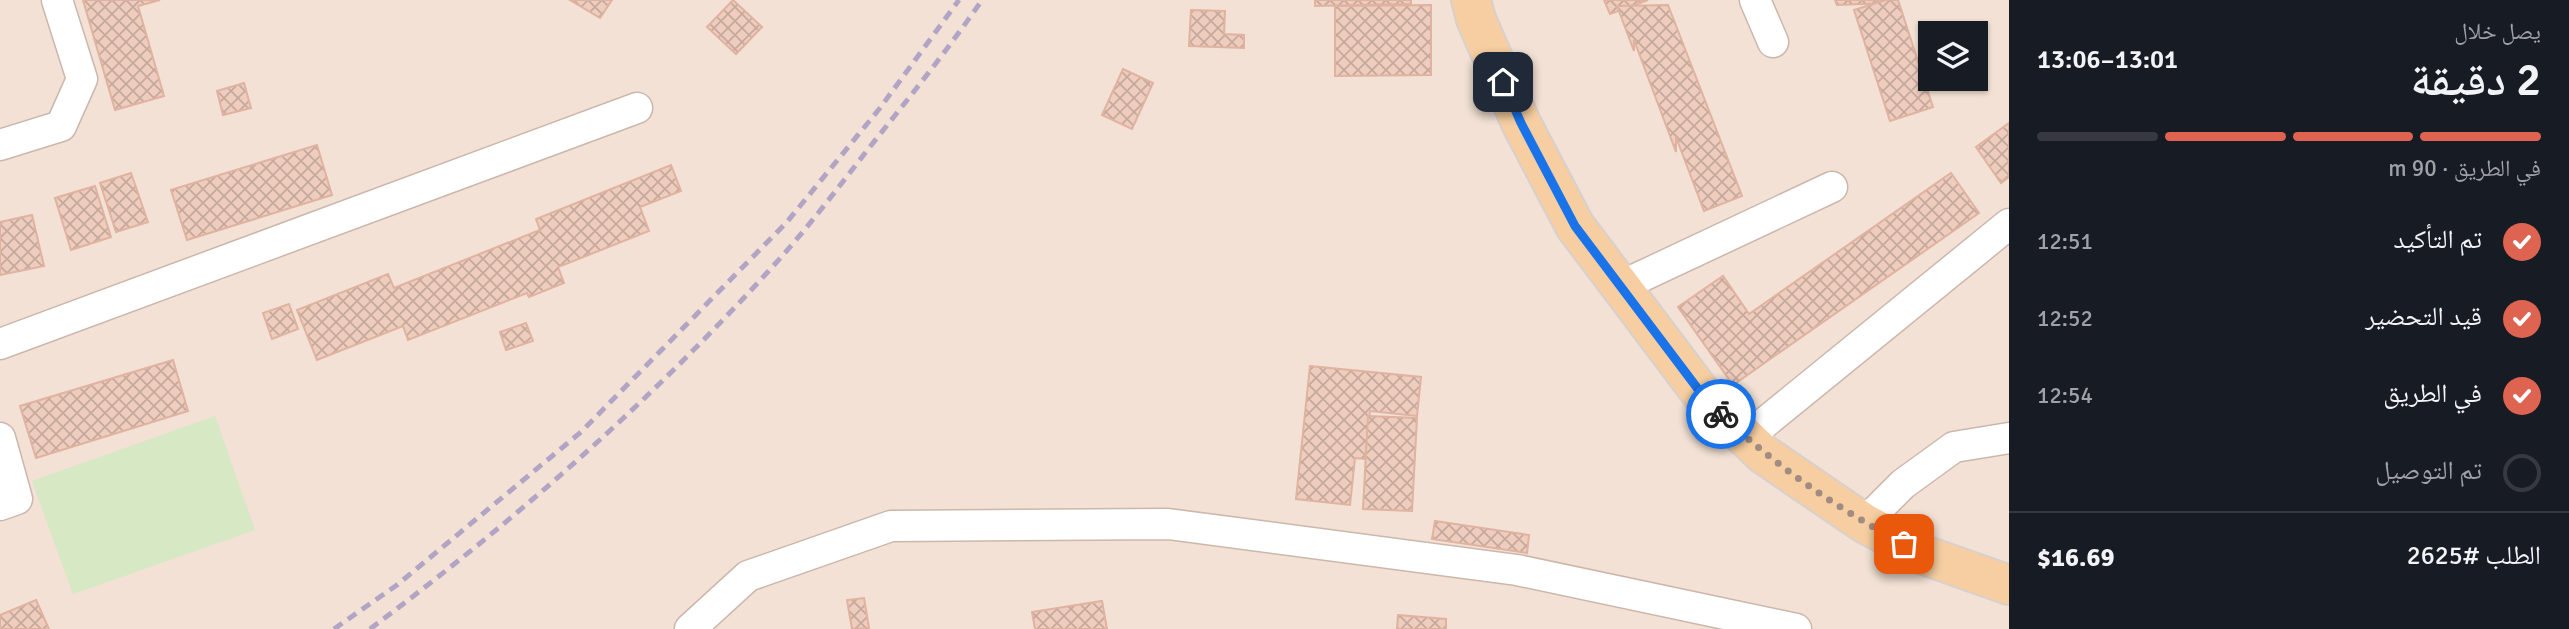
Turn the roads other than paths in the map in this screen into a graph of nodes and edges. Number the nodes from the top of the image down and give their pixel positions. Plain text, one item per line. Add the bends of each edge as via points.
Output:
1 (57, 0) edge
2 (1471, 0) edge
3 (1755, 0) edge
4 (1773, 43) dead end
5 (637, 108) dead end
6 (0, 145) edge
7 (1832, 187) dead end
8 (2009, 224) edge
9 (1619, 287) junction
10 (0, 344) edge
11 (0, 438) edge
12 (1746, 438) junction
13 (2009, 438) edge
14 (0, 505) edge
15 (1864, 523) junction
16 (2009, 585) edge
17 (690, 629) edge
18 (1796, 629) edge

1 - 6 street via 82,79 61,126
2 - 9 main road via 1521,123 1575,226
3 - 4 street
5 - 10 street
7 - 9 street
8 - 12 street
9 - 12 main road via 1704,397
11 - 14 street via 17,499
12 - 15 main road
13 - 15 street via 1954,447 1903,484
15 - 16 main road via 1924,555
17 - 18 street via 748,576 891,526 1168,524 1517,570

